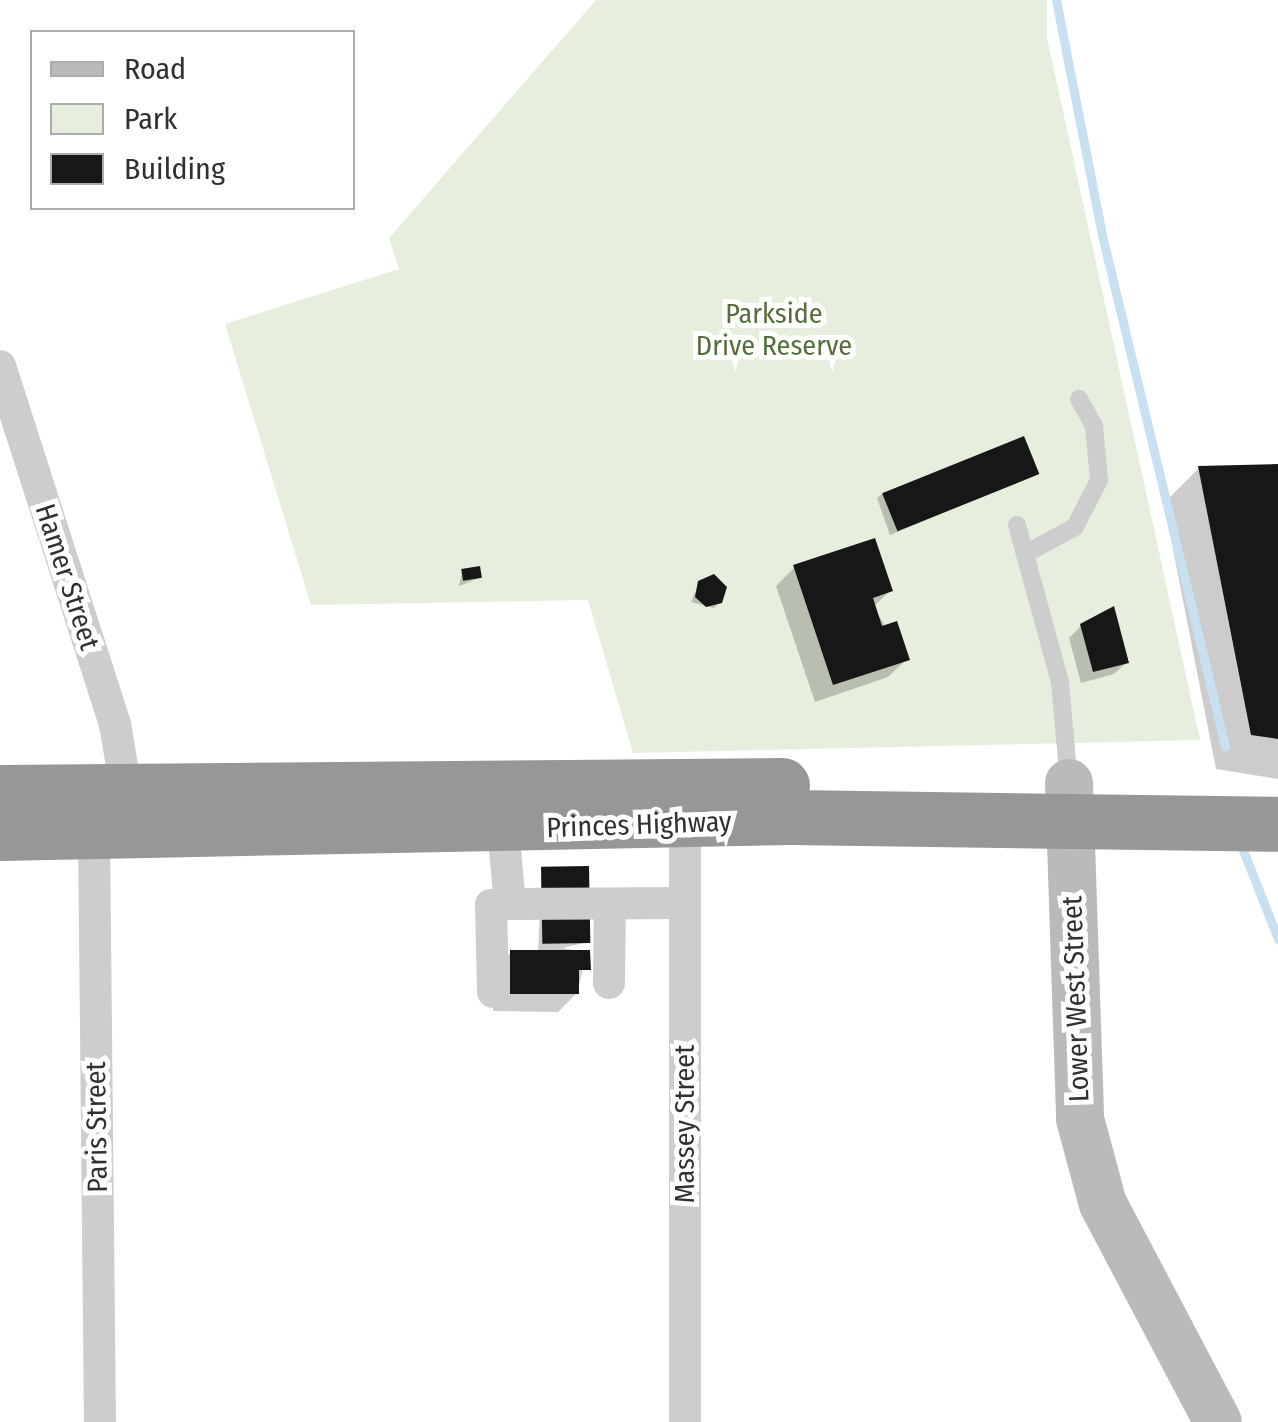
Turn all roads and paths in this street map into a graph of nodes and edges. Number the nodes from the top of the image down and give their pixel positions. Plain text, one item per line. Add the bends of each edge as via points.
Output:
1 (0, 366) edge
2 (1079, 398) dead end
3 (1017, 526) dead end
4 (1025, 554) junction
5 (1278, 786) edge
6 (0, 792) edge
7 (1070, 802) junction
8 (110, 811) junction
9 (1278, 824) edge
10 (685, 826) junction
11 (503, 828) junction
12 (0, 833) edge
13 (510, 904) junction
14 (610, 904) junction
15 (685, 904) junction
16 (610, 983) dead end
17 (493, 992) dead end
18 (100, 1422) edge
19 (685, 1422) edge
20 (1218, 1422) edge

1 - 8 street, Hamer Street via 114,724
2 - 4 lane via 1094,426 1099,480 1076,527
3 - 4 lane
4 - 7 lane via 1060,682
5 - 7 highway, Princes Highway
6 - 8 highway, Princes Highway
7 - 8 highway, Princes Highway
7 - 9 highway, Princes Highway
7 - 10 highway, Princes Highway
7 - 20 street, Lower West Street via 1080,1119 1103,1204
8 - 11 highway, Princes Highway
8 - 12 highway, Princes Highway
8 - 18 street, Paris Street
10 - 11 highway, Princes Highway
10 - 15 street, Massey Street
11 - 13 street
13 - 14 street
13 - 17 street via 490,905
14 - 15 street
14 - 16 street
15 - 19 street, Massey Street

